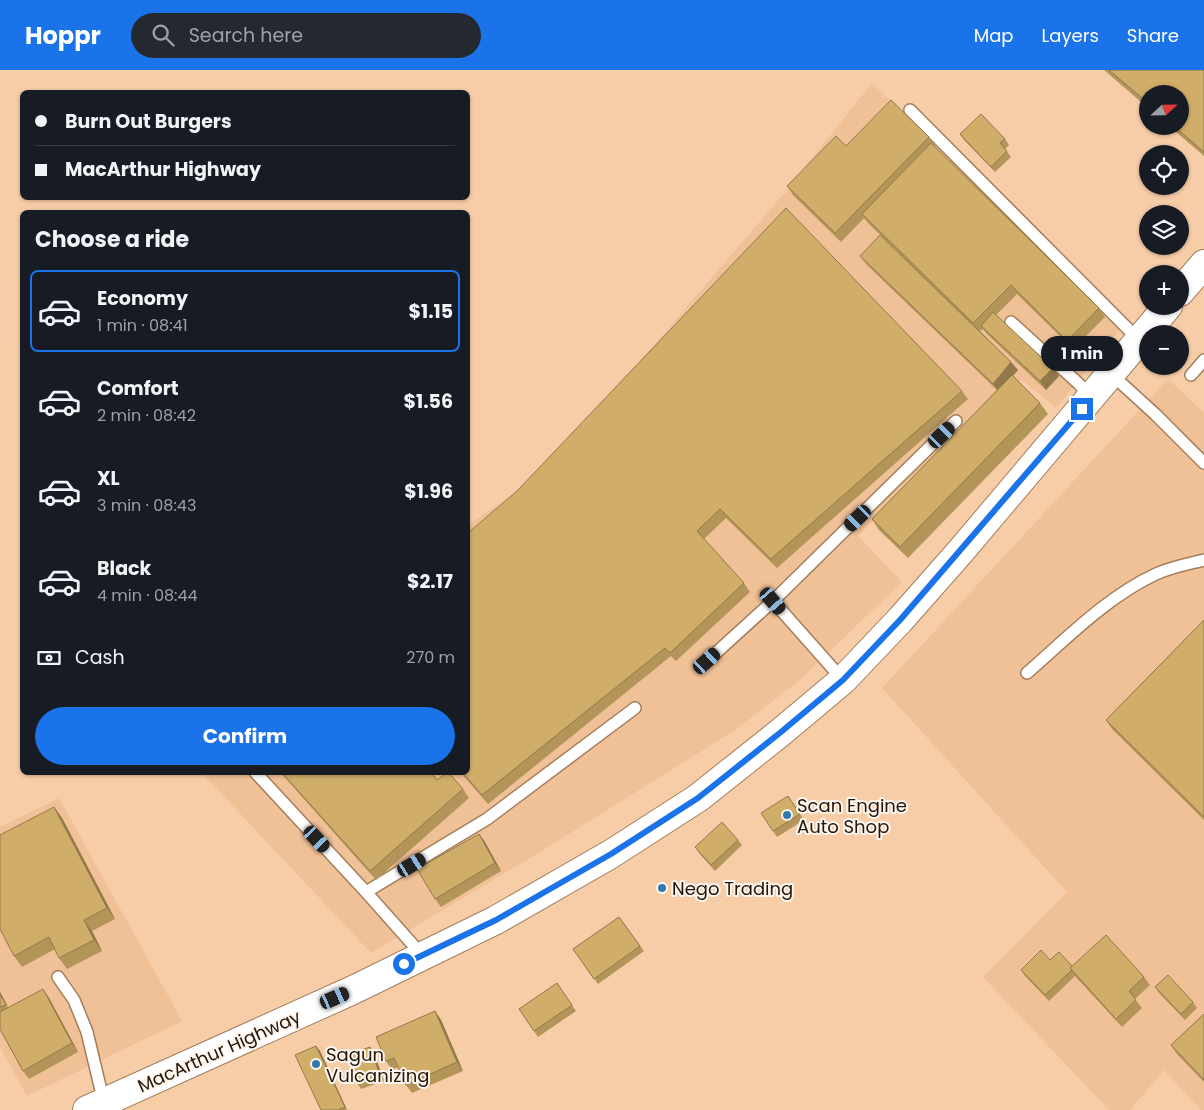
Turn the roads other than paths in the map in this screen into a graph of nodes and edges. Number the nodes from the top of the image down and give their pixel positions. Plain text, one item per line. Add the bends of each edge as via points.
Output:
1 (910, 110) dead end
2 (1204, 264) edge
3 (1189, 282) edge
4 (1160, 315) edge
5 (1011, 322) dead end
6 (1152, 325) edge
7 (1139, 340) joint
8 (1204, 360) edge
9 (1110, 373) junction
10 (1190, 375) dead end
11 (1091, 398) junction
12 (956, 421) dead end
13 (1204, 462) edge
14 (1204, 560) edge
15 (773, 601) junction
16 (707, 661) dead end
17 (1027, 673) dead end
18 (843, 680) junction
19 (635, 708) dead end
20 (258, 775) edge
21 (366, 892) junction
22 (422, 955) junction
23 (58, 977) edge
24 (95, 1106) edge

1 - 7 lane
2 - 3 highway
4 - 6 highway, MacArthur Highway
5 - 11 lane
7 - 9 highway, MacArthur Highway
8 - 10 lane
9 - 11 highway, MacArthur Highway
9 - 13 lane
11 - 18 highway, MacArthur Highway via 954,559
12 - 15 lane
14 - 17 lane via 1156,574 1128,590 1094,614
15 - 16 lane
15 - 18 lane
18 - 22 highway, MacArthur Highway via 698,798 549,891
19 - 21 lane via 487,819
20 - 21 lane
21 - 22 lane
22 - 24 highway, MacArthur Highway via 353,990
23 - 24 lane via 74,1000 87,1032

